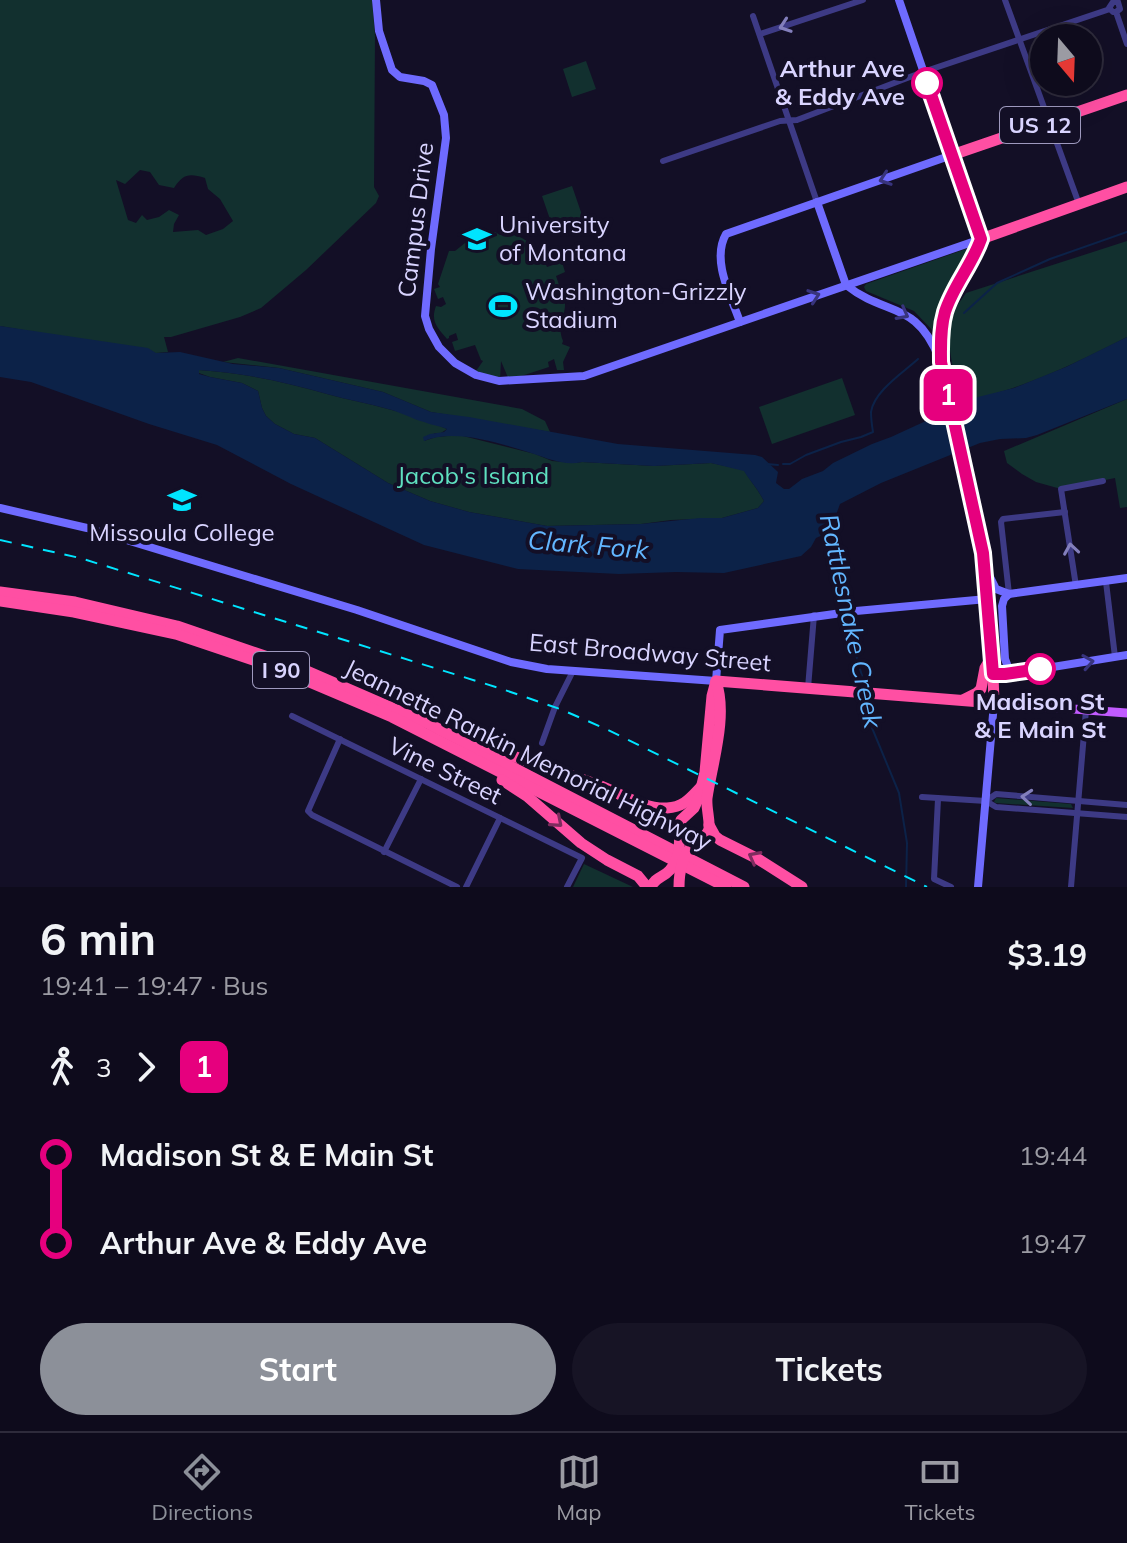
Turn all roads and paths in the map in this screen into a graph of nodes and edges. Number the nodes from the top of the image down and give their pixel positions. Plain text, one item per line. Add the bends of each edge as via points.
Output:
1 (376, 0) edge
2 (863, 0) edge
3 (899, 0) edge
4 (1005, 0) edge
5 (1116, 5) edge
6 (753, 16) dead end
7 (760, 34) junction
8 (1018, 39) junction
9 (1127, 44) edge
10 (923, 72) junction
11 (1127, 95) edge
12 (793, 120) junction
13 (1049, 122) junction
14 (952, 155) junction
15 (663, 161) dead end
16 (1127, 187) edge
17 (817, 202) junction
18 (1079, 204) junction
19 (1009, 229) junction
20 (981, 239) junction
21 (846, 285) junction
22 (948, 304) junction
23 (740, 322) junction
24 (941, 362) junction
25 (1103, 481) dead end
26 (0, 508) edge
27 (1065, 512) junction
28 (986, 569) junction
29 (1127, 578) edge
30 (1106, 582) junction
31 (1076, 586) junction
32 (0, 592) edge
33 (1009, 594) junction
34 (987, 599) junction
35 (0, 601) edge
36 (108, 615) junction
37 (814, 615) junction
38 (1127, 655) edge
39 (992, 656) junction
40 (1115, 657) junction
41 (573, 671) junction
42 (1022, 672) junction
43 (993, 674) junction
44 (716, 681) junction
45 (808, 688) junction
46 (963, 700) junction
47 (994, 703) junction
48 (1086, 710) junction
49 (1127, 713) edge
50 (292, 716) dead end
51 (429, 724) junction
52 (340, 739) junction
53 (542, 743) dead end
54 (447, 746) junction
55 (421, 779) junction
56 (702, 786) junction
57 (922, 797) dead end
58 (938, 799) junction
59 (986, 801) junction
60 (1078, 801) junction
61 (637, 802) junction
62 (1127, 805) edge
63 (1077, 813) junction
64 (687, 814) junction
65 (1127, 817) edge
66 (500, 818) junction
67 (708, 823) junction
68 (680, 830) junction
69 (700, 840) junction
70 (658, 847) junction
71 (384, 852) junction
72 (703, 870) junction
73 (663, 876) junction
74 (679, 886) edge
75 (457, 887) edge
76 (466, 887) edge
77 (567, 887) edge
78 (649, 887) edge
79 (726, 887) edge
80 (744, 887) edge
81 (802, 887) edge
82 (951, 887) edge
83 (978, 887) edge
84 (1071, 887) edge

1 - 23 street, Campus Drive via 392,70 432,85 444,115 446,138 425,316 435,341 455,363 499,381 575,378
2 -> 7 street
3 - 10 street
4 - 8 street
5 - 8 street
5 - 9 street
6 - 7 street
7 - 12 street
8 - 10 street
8 - 13 street
10 - 12 street
10 - 14 street
11 - 13 highway, US 12
12 - 15 street
12 - 17 street
13 - 14 highway, US 12
13 - 18 street
14 -> 17 street, US 12
14 - 20 highway
16 - 18 highway
17 - 21 street
17 - 23 street via 726,234 722,264
18 - 19 highway
19 - 20 highway
19 - 22 highway via 988,245
20 - 21 street
20 - 22 highway
23 -> 21 street
21 -> 24 street via 917,321
22 - 24 highway
24 - 28 highway
25 - 27 street via 1061,489
26 - 41 street, East Broadway Street via 136,542 511,662
31 -> 27 street
27 - 33 street via 1003,519
28 - 33 street via 996,589
28 - 34 highway
29 - 30 street
30 - 31 street
30 - 40 street
31 - 33 street
32 - 36 highway, I 90 via 75,602
33 - 42 street via 1002,606 1005,659 1010,669
34 - 37 street
34 - 39 highway
35 - 36 highway, I 90
36 - 51 highway, Jeannette Rankin Memorial Highway / I 90 via 177,626 300,668
36 - 54 highway, Jeannette Rankin Memorial Highway / I 90 via 274,667
37 - 44 street via 720,630
37 - 45 street
38 - 40 street
39 - 43 highway
39 - 46 highway via 981,690
42 -> 40 street
41 - 44 street, East Broadway Street
41 - 53 street
42 - 43 street
43 - 47 highway
44 - 45 highway, East Broadway Street
44 - 56 highway
44 - 67 highway via 721,696
45 - 46 highway, East Broadway Street
46 - 47 highway, East Broadway Street
47 - 48 main road, East Broadway Street
47 - 59 street
48 - 49 main road, East Broadway Street
48 - 60 street
50 - 52 street, Vine Street
51 - 61 highway
51 - 70 highway, Jeannette Rankin Memorial Highway / I 90
52 - 55 street, Vine Street
52 - 71 street via 308,811
54 - 70 highway, Jeannette Rankin Memorial Highway / I 90
54 -> 78 highway via 528,797 581,843
55 - 66 street, Vine Street
55 - 71 street
56 - 61 highway via 677,806
56 - 64 highway via 697,804
57 - 58 street
58 - 59 street
58 - 82 street via 934,879
60 -> 59 street via 996,794
59 - 63 street via 996,807
59 - 83 street
60 - 62 street
60 - 63 street
61 - 64 highway via 664,815
63 - 65 street
63 - 84 street
64 - 67 highway via 701,813
64 - 68 highway
66 - 76 street
66 - 77 street, Vine Street via 582,858
67 - 69 highway via 708,833
81 -> 67 highway via 720,840
68 - 69 highway via 688,839
68 - 73 highway via 680,849
69 - 74 highway via 687,854
70 - 72 highway, Jeannette Rankin Memorial Highway / I 90
71 - 75 street
72 - 79 highway, Jeannette Rankin Memorial Highway / I 90
72 - 80 highway, Jeannette Rankin Memorial Highway / I 90
73 - 74 highway
73 - 78 highway

